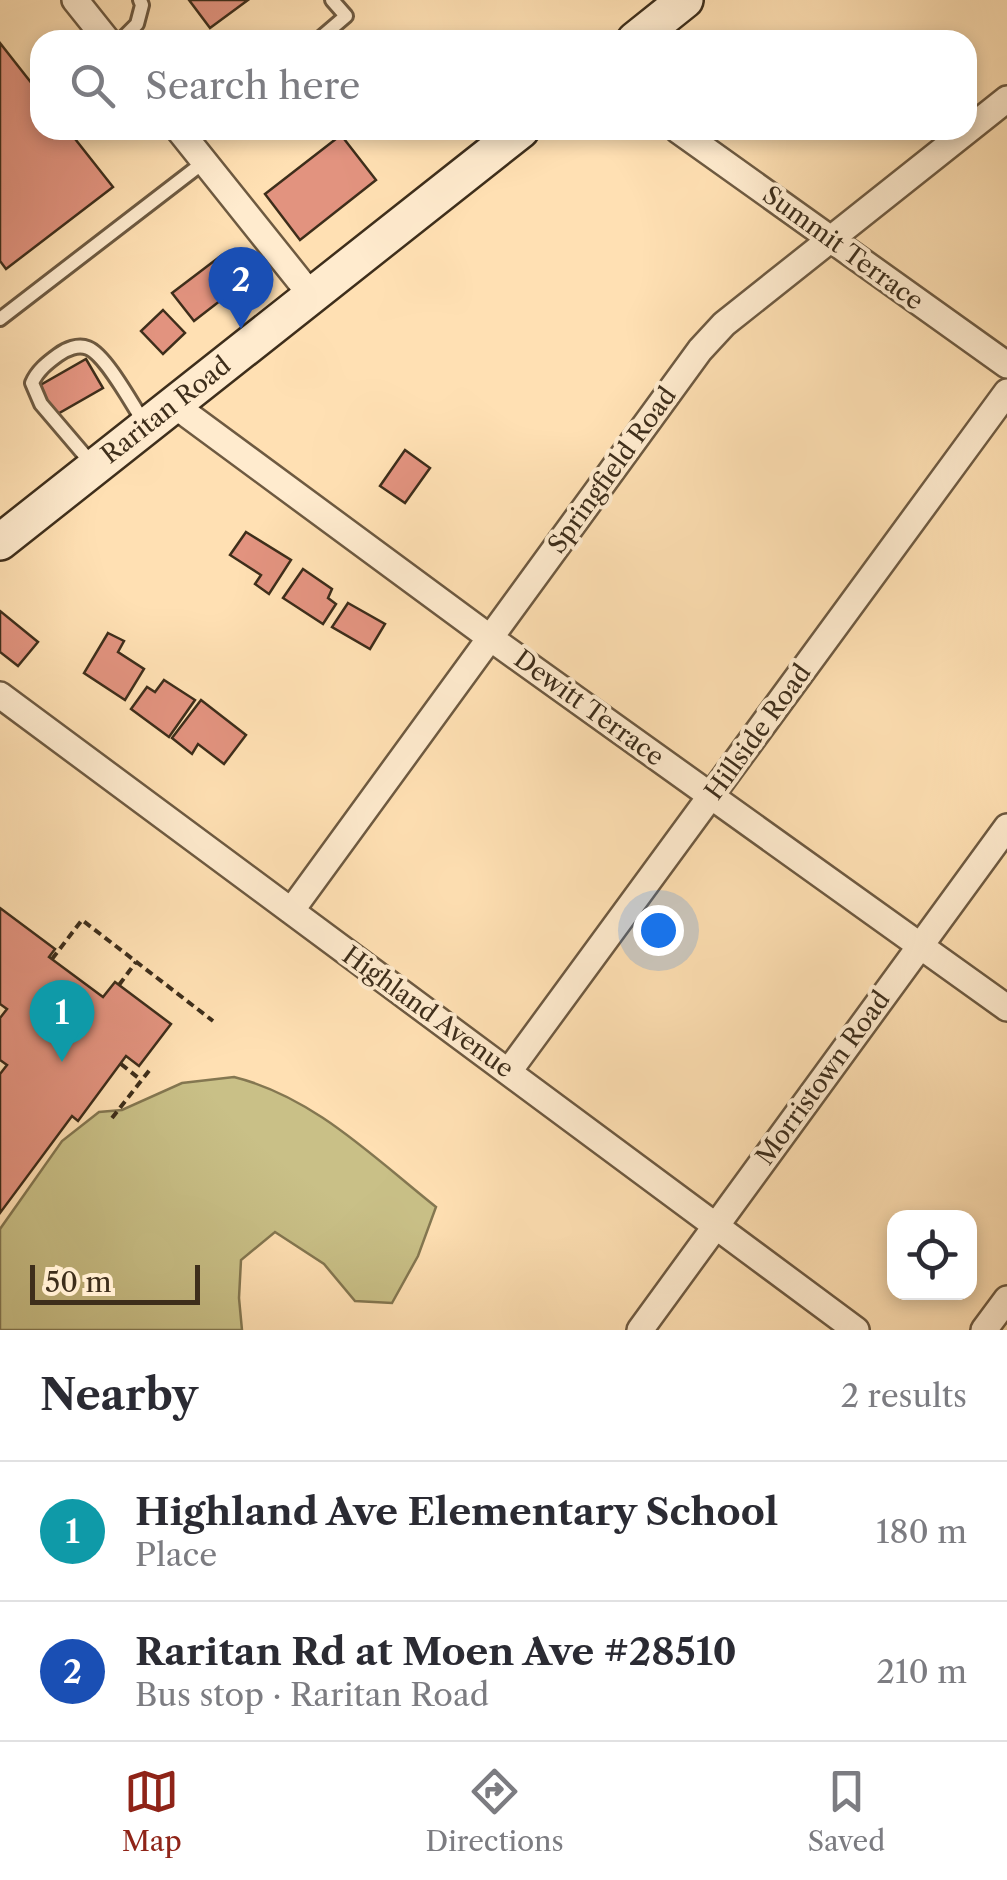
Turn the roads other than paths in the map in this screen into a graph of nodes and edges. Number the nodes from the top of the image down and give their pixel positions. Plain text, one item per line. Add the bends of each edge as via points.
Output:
1 (75, 0) edge
2 (140, 0) edge
3 (332, 0) edge
4 (685, 0) edge
5 (99, 30) edge
6 (131, 30) edge
7 (330, 30) edge
8 (648, 30) edge
9 (1007, 99) edge
10 (977, 123) edge
11 (508, 140) edge
12 (692, 140) edge
13 (955, 140) edge
14 (194, 141) edge
15 (830, 239) junction
16 (312, 296) junction
17 (0, 319) edge
18 (1007, 365) edge
19 (1007, 392) edge
20 (160, 415) junction
21 (95, 467) junction
22 (0, 542) edge
23 (489, 637) junction
24 (0, 694) edge
25 (711, 796) junction
26 (1007, 826) edge
27 (291, 911) junction
28 (920, 946) junction
29 (1007, 1008) edge
30 (509, 1071) junction
31 (716, 1226) junction
32 (1007, 1299) edge
33 (640, 1330) edge
34 (856, 1330) edge
35 (984, 1330) edge

1 - 5 street
2 - 6 lane
3 - 7 lane via 346,16
4 - 8 main road
9 - 10 street, Springfield Road
11 - 16 main road, Raritan Road
12 - 15 street, Summit Terrace
13 - 15 street, Springfield Road
14 - 16 street
14 - 17 lane
15 - 18 street, Summit Terrace
15 - 23 street, Springfield Road via 700,350
16 - 20 main road, Raritan Road
19 - 25 street, Hillside Road
20 - 21 main road, Raritan Road
20 - 21 lane via 90,348 62,351 32,384
20 - 23 street, Dewitt Terrace
21 - 22 main road, Raritan Road
23 - 25 street, Dewitt Terrace
23 - 27 street, Springfield Road
24 - 27 street, Highland Avenue
25 - 28 street, Dewitt Terrace
25 - 30 street, Hillside Road
26 - 28 street, Morristown Road
27 - 30 street, Highland Avenue
28 - 29 street, Dewitt Terrace
28 - 31 street, Morristown Road
30 - 31 street, Highland Avenue
31 - 33 street, Morristown Road
31 - 34 street, Highland Avenue
32 - 35 street

